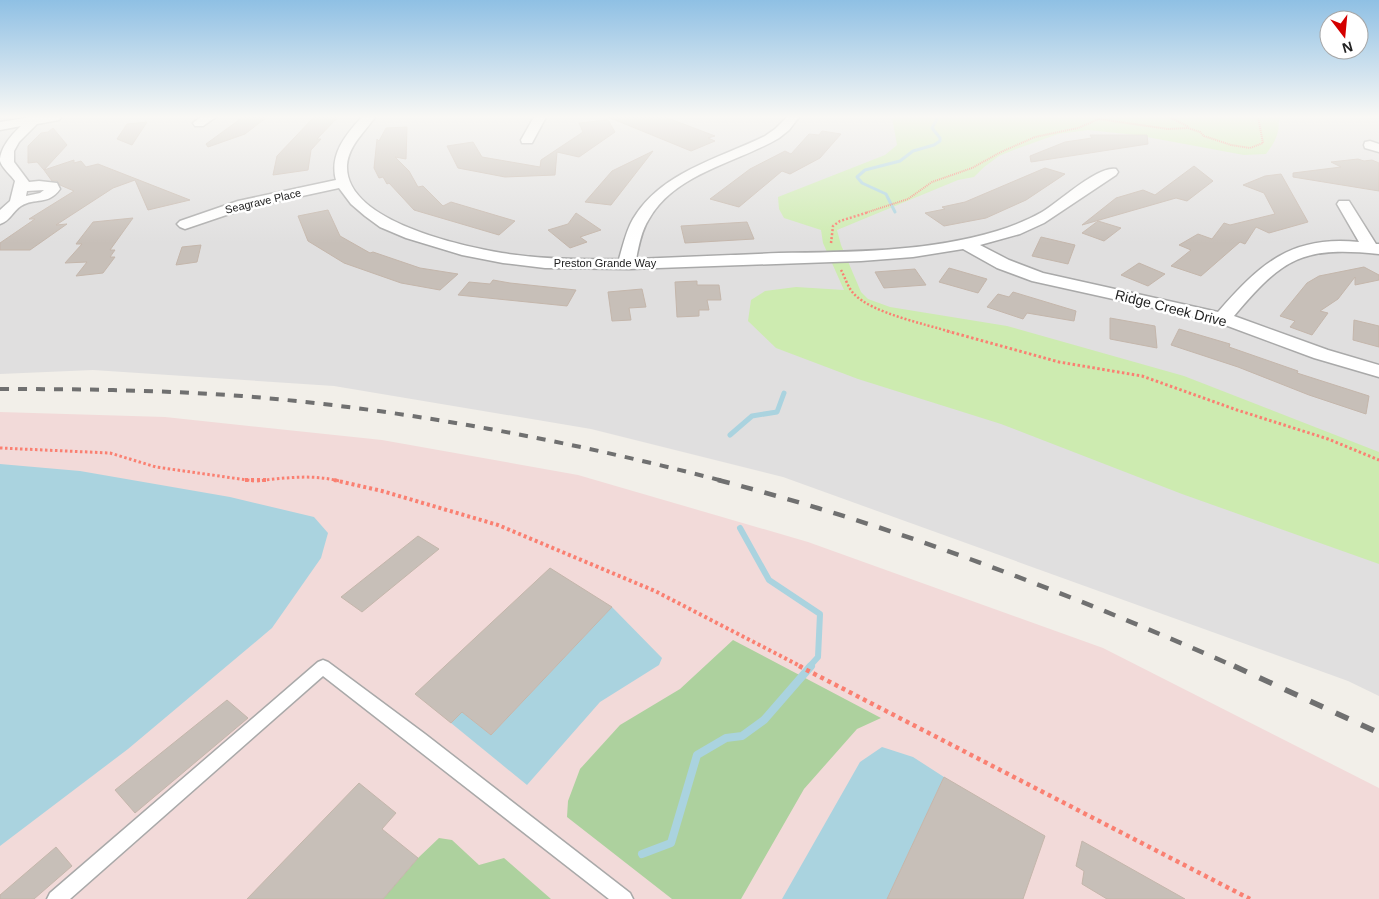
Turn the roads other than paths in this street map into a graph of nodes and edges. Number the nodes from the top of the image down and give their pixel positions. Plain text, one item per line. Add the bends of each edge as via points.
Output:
1 (340, 159) edge
2 (727, 159) edge
3 (6, 170) edge
4 (1111, 172) dead end
5 (342, 183) junction
6 (22, 187) junction
7 (17, 202) junction
8 (1344, 204) dead end
9 (0, 218) edge
10 (185, 224) dead end
11 (965, 244) junction
12 (1375, 248) edge
13 (626, 264) junction
14 (1222, 318) junction
15 (1379, 370) edge
16 (56, 899) edge
17 (624, 899) edge

1 - 5 street
2 - 13 street via 688,178 653,202 638,225
3 - 6 street via 22,181
4 - 11 street, Preston Grande Way via 1040,219 1012,231
5 - 10 street, Seagrave Place via 243,204
5 - 13 street, Preston Grande Way via 362,208 377,218 437,244 531,262
6 - 7 street
6 - 7 street via 39,185 53,188 45,196
7 - 9 street
8 - 12 street
11 - 13 street, Preston Grande Way via 905,252
11 - 14 street, Ridge Creek Drive via 1003,264 1038,277
12 - 14 street via 1325,246 1283,258 1260,275
14 - 15 street, Ridge Creek Drive via 1321,354
16 - 17 lane via 323,667

